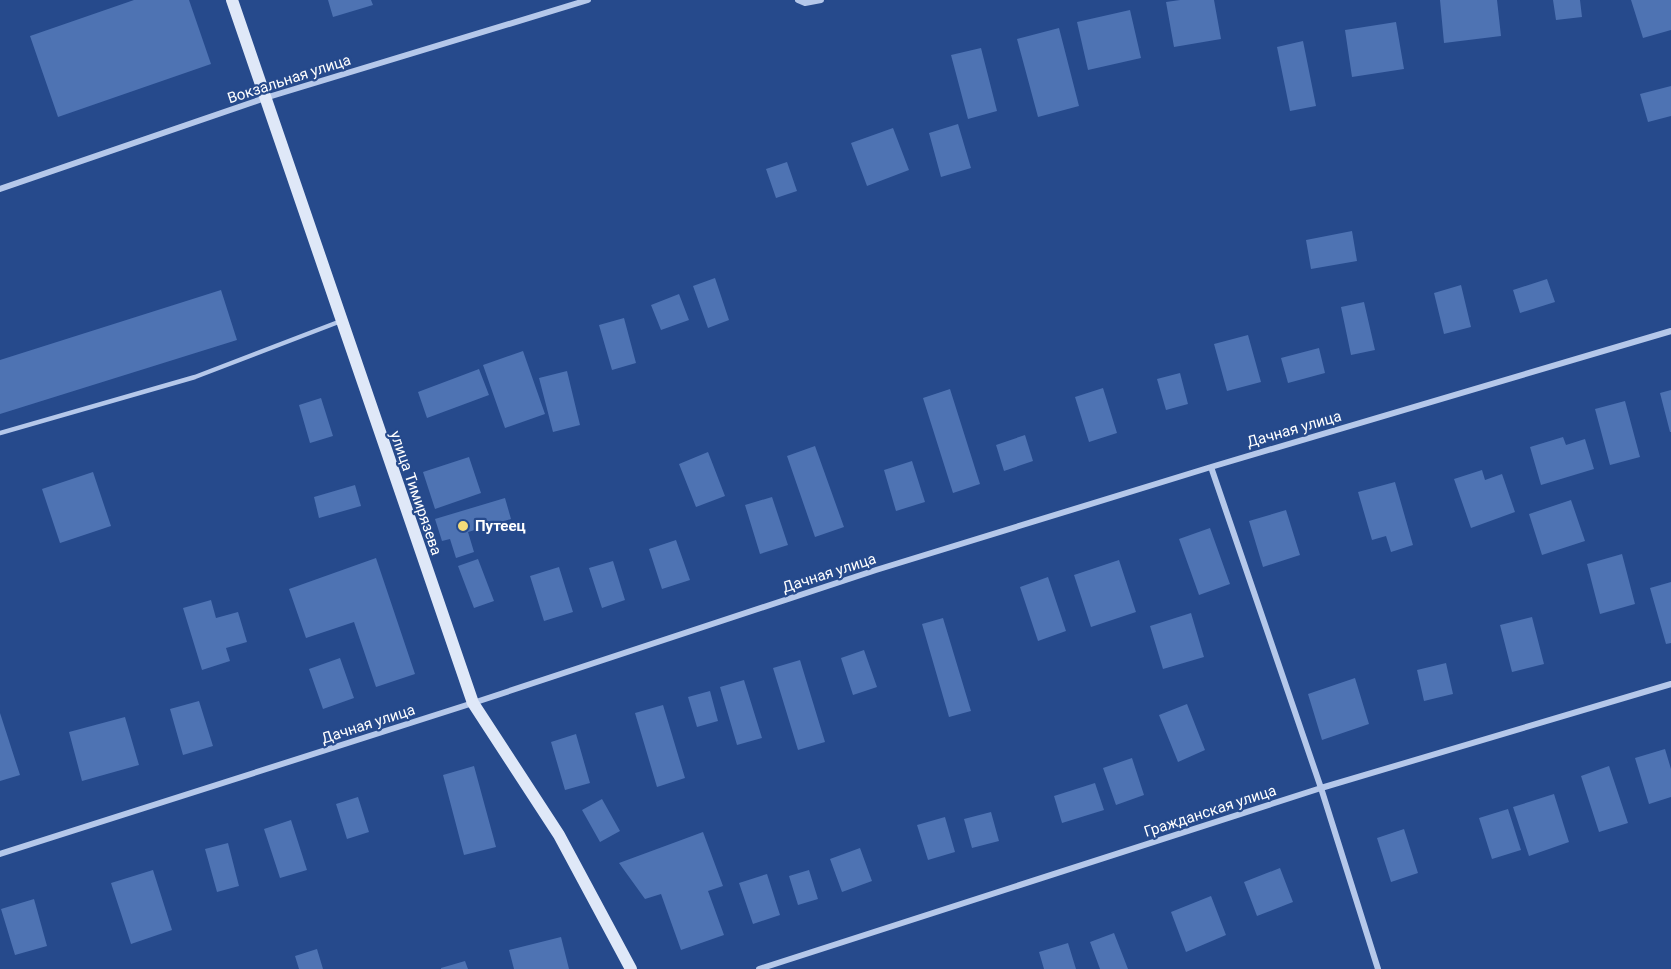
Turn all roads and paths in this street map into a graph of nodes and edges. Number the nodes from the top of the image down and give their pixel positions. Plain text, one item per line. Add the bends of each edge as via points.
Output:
1 (232, 0) edge
2 (588, 0) edge
3 (798, 0) edge
4 (821, 0) edge
5 (265, 98) junction
6 (0, 189) edge
7 (341, 321) junction
8 (1671, 331) edge
9 (0, 432) edge
10 (1211, 466) junction
11 (1671, 684) edge
12 (472, 704) junction
13 (1321, 788) junction
14 (0, 854) edge
15 (631, 969) edge
16 (759, 969) edge
17 (1378, 969) edge

1 - 5 main road, улица Тимирязева
2 - 5 street, Вокзальная улица
3 - 4 street
5 - 6 street, Вокзальная улица
5 - 7 main road, улица Тимирязева
7 - 9 lane via 195,377
7 - 12 main road, улица Тимирязева
8 - 10 street, Дачная улица
10 - 12 street, Дачная улица via 876,570
10 - 13 street
11 - 13 street, Гражданская улица
12 - 14 street, Дачная улица
12 - 15 main road, улица Тимирязева via 559,835
13 - 16 street, Гражданская улица
13 - 17 street

